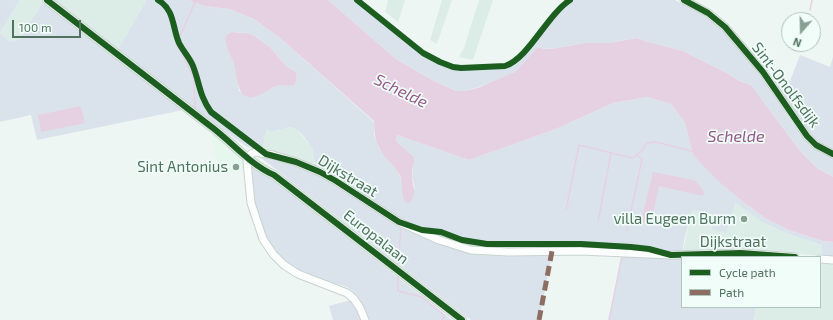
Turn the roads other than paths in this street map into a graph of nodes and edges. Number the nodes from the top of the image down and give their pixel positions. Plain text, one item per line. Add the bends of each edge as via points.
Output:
1 (48, 0) edge
2 (684, 0) edge
3 (833, 154) edge
4 (250, 156) junction
5 (777, 256) edge
6 (821, 259) edge
7 (833, 260) edge
8 (365, 320) edge
9 (462, 320) edge

1 - 4 main road, Europalaan via 225,137 238,144
2 - 3 street, Sint-Onolfsdijk via 725,27 763,72 807,136 816,145
4 - 5 street, Dijkstraat via 255,152 273,155 320,172 399,222 439,240 471,250
4 - 8 street via 247,162 251,203 263,239 273,254 298,274 354,298
4 - 9 main road, Europalaan
6 - 7 street

